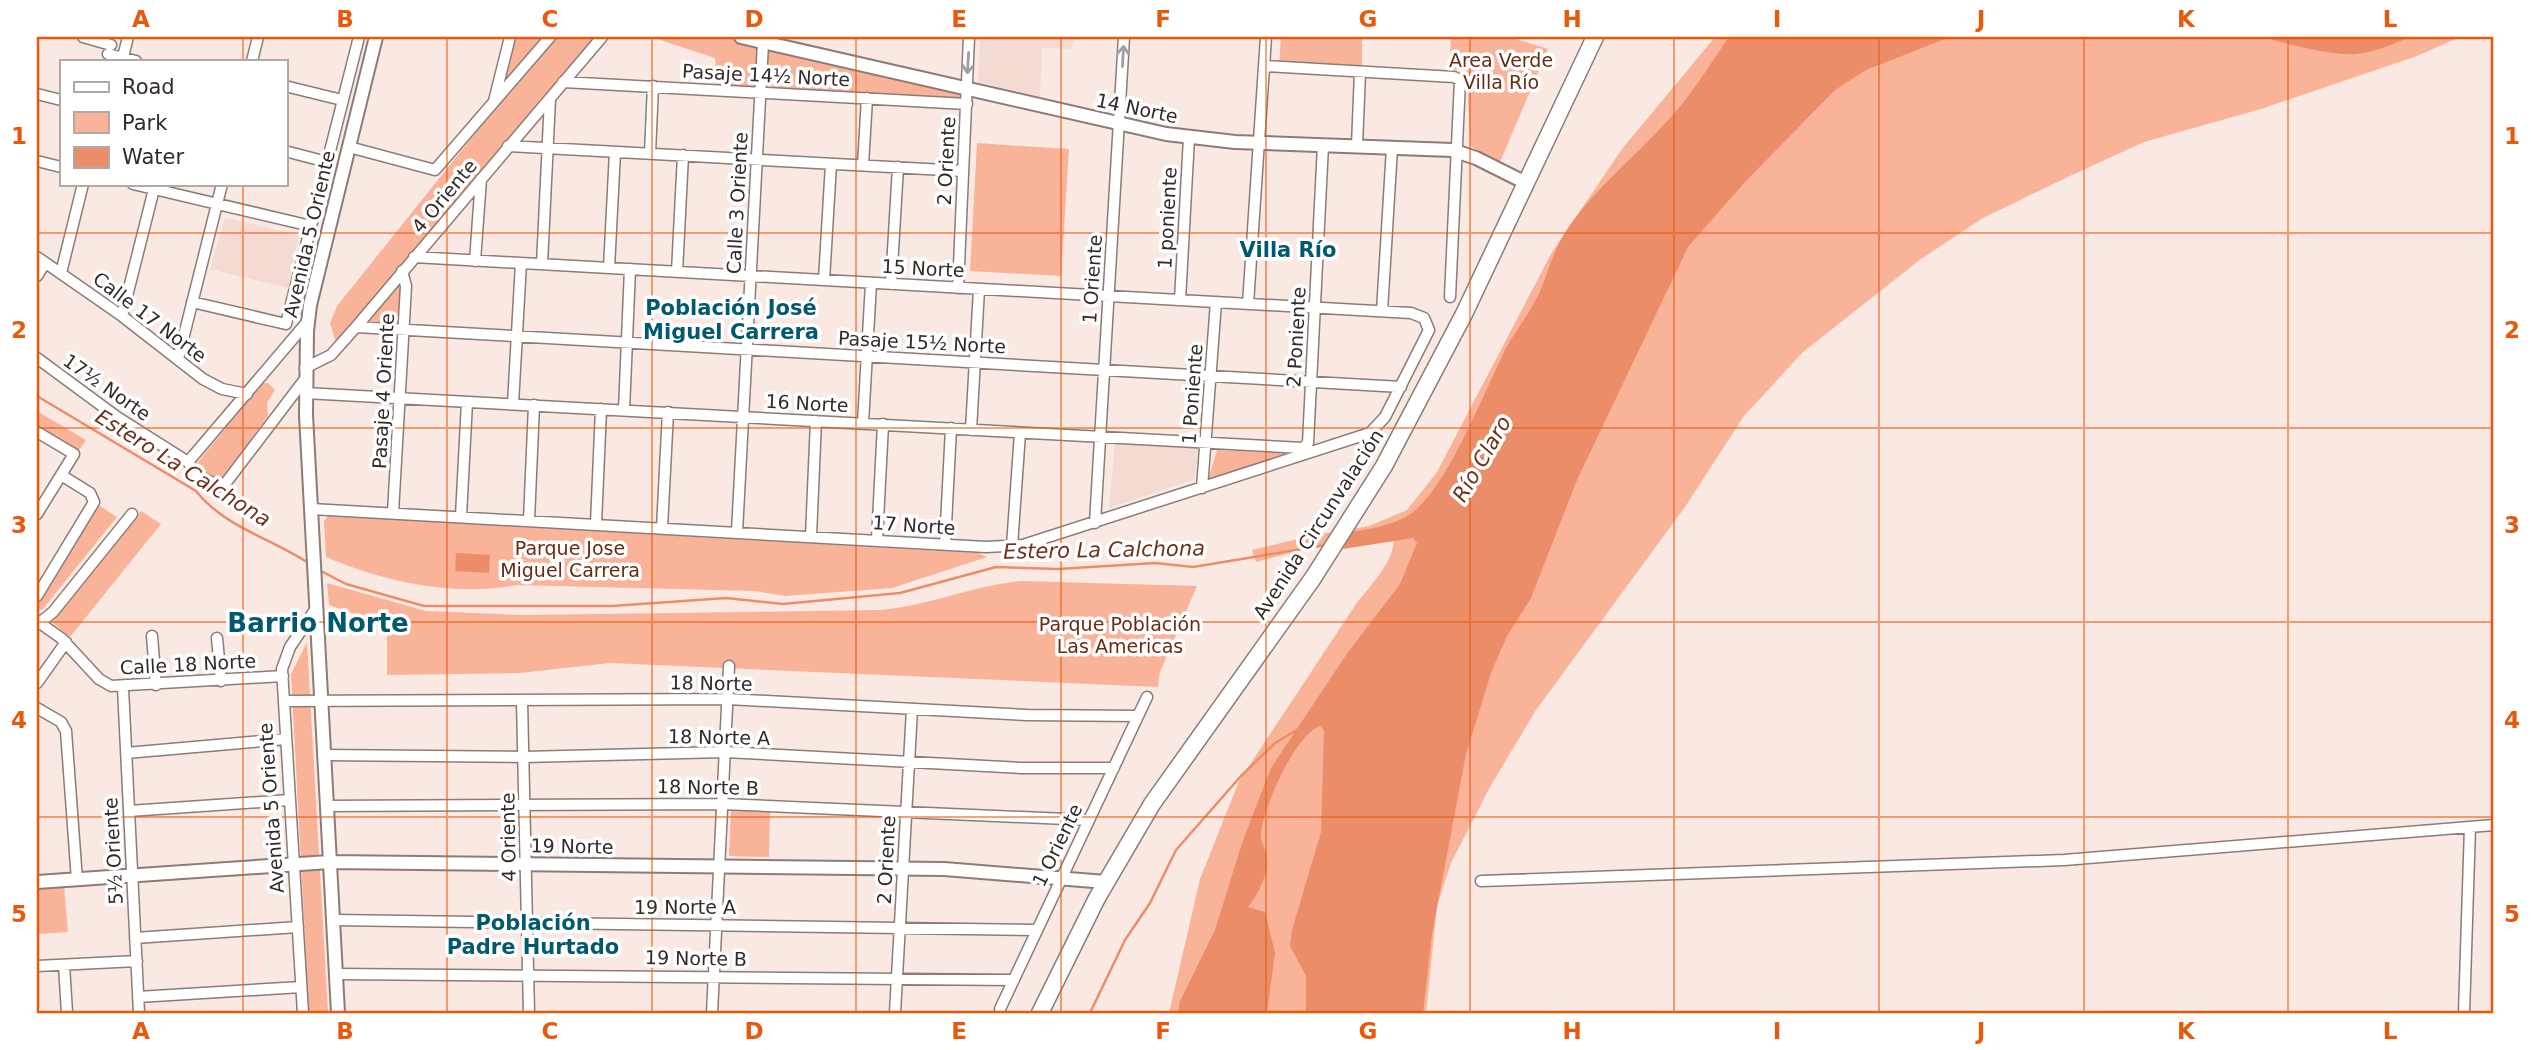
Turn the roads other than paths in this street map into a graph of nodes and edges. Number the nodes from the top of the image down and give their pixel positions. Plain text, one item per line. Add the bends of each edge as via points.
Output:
1 (83, 37) edge
2 (128, 37) edge
3 (258, 37) edge
4 (357, 37) edge
5 (376, 37) edge
6 (510, 37) edge
7 (550, 37) edge
8 (602, 37) edge
9 (741, 37) edge
10 (969, 37) edge
11 (1124, 37) edge
12 (1266, 37) edge
13 (1595, 37) edge
14 (763, 43) junction
15 (109, 49) edge
16 (123, 60) edge
17 (252, 60) edge
18 (1264, 66) junction
19 (1360, 72) junction
20 (563, 82) junction
21 (287, 86) edge
22 (653, 86) junction
23 (967, 89) junction
24 (760, 92) junction
25 (37, 94) edge
26 (867, 98) junction
27 (550, 99) junction
28 (60, 100) edge
29 (342, 100) junction
30 (494, 103) junction
31 (967, 104) junction
32 (1119, 125) junction
33 (1189, 138) junction
34 (1258, 143) junction
35 (1323, 145) junction
36 (349, 146) junction
37 (508, 146) junction
38 (1357, 146) junction
39 (548, 148) junction
40 (1392, 148) junction
41 (1459, 151) junction
42 (287, 152) edge
43 (615, 152) junction
44 (650, 153) junction
45 (683, 155) junction
46 (757, 160) junction
47 (37, 161) edge
48 (327, 162) junction
49 (831, 164) junction
50 (863, 165) junction
51 (60, 167) edge
52 (898, 167) junction
53 (963, 171) junction
54 (481, 179) junction
55 (1526, 183) junction
56 (83, 186) edge
57 (141, 186) edge
58 (222, 186) edge
59 (154, 189) junction
60 (217, 204) junction
61 (311, 226) junction
62 (414, 257) junction
63 (41, 260) edge
64 (475, 261) junction
65 (521, 263) junction
66 (542, 264) junction
67 (609, 268) junction
68 (630, 270) junction
69 (402, 271) junction
70 (677, 272) junction
71 (61, 273) junction
72 (37, 276) edge
73 (750, 276) junction
74 (824, 280) junction
75 (871, 283) junction
76 (891, 284) junction
77 (958, 288) junction
78 (979, 289) junction
79 (1108, 296) junction
80 (1450, 297) dead end
81 (1180, 300) junction
82 (192, 302) junction
83 (1216, 302) junction
84 (1248, 304) junction
85 (1315, 307) junction
86 (1382, 311) junction
87 (122, 316) junction
88 (308, 321) junction
89 (1427, 322) joint
90 (356, 327) junction
91 (404, 330) junction
92 (517, 336) junction
93 (627, 343) junction
94 (747, 349) junction
95 (867, 356) junction
96 (37, 358) edge
97 (178, 359) junction
98 (975, 362) junction
99 (1104, 370) junction
100 (305, 373) junction
101 (1211, 376) junction
102 (1311, 382) junction
103 (1401, 387) junction
104 (305, 393) junction
105 (247, 394) junction
106 (400, 398) junction
107 (467, 402) junction
108 (513, 404) junction
109 (534, 405) junction
110 (601, 409) junction
111 (624, 410) junction
112 (668, 412) junction
113 (743, 416) junction
114 (816, 421) junction
115 (863, 423) junction
116 (883, 424) junction
117 (951, 428) junction
118 (971, 430) junction
119 (37, 433) edge
120 (1020, 433) junction
121 (1100, 437) junction
122 (1206, 443) junction
123 (1306, 447) joint
124 (188, 462) junction
125 (61, 475) junction
126 (1202, 488) junction
127 (311, 509) junction
128 (393, 513) junction
129 (37, 514) edge
130 (132, 514) dead end
131 (461, 516) junction
132 (529, 520) junction
133 (1095, 523) junction
134 (596, 524) junction
135 (662, 527) junction
136 (737, 532) junction
137 (811, 536) junction
138 (877, 540) junction
139 (945, 544) junction
140 (1012, 546) junction
141 (37, 596) edge
142 (316, 610) junction
143 (38, 623) edge
144 (152, 636) dead end
145 (217, 638) dead end
146 (66, 642) junction
147 (729, 666) dead end
148 (283, 676) junction
149 (220, 681) junction
150 (37, 683) edge
151 (156, 685) junction
152 (123, 688) junction
153 (1147, 697) dead end
154 (728, 699) junction
155 (284, 701) junction
156 (319, 701) junction
157 (522, 701) junction
158 (37, 708) edge
159 (912, 709) junction
160 (1138, 716) junction
161 (286, 739) junction
162 (726, 752) junction
163 (126, 753) junction
164 (323, 755) junction
165 (523, 757) junction
166 (909, 762) junction
167 (1114, 768) junction
168 (289, 800) junction
169 (723, 804) junction
170 (525, 805) junction
171 (326, 806) junction
172 (129, 811) junction
173 (906, 811) junction
174 (1089, 820) junction
175 (2494, 825) edge
176 (2470, 827) junction
177 (329, 862) junction
178 (526, 864) junction
179 (293, 865) junction
180 (719, 867) junction
181 (903, 869) junction
182 (132, 876) junction
183 (1062, 876) junction
184 (77, 880) junction
185 (1481, 881) dead end
186 (37, 882) edge
187 (1106, 882) junction
188 (333, 920) junction
189 (527, 923) junction
190 (717, 925) junction
191 (900, 926) junction
192 (298, 927) junction
193 (1037, 930) junction
194 (135, 938) junction
195 (136, 961) junction
196 (64, 965) junction
197 (37, 966) edge
198 (529, 973) junction
199 (336, 974) junction
200 (714, 976) junction
201 (897, 978) junction
202 (1014, 980) junction
203 (301, 987) junction
204 (138, 996) junction
205 (1000, 1009) dead end
206 (67, 1013) edge
207 (139, 1013) edge
208 (303, 1013) edge
209 (338, 1013) edge
210 (529, 1013) edge
211 (712, 1013) edge
212 (895, 1013) edge
213 (1040, 1013) edge
214 (2464, 1013) edge

1 - 15 street
2 - 16 street
3 - 17 street
4 - 29 street
5 - 36 street, Avenida 5 Oriente
6 - 30 street
7 - 30 street
8 - 20 street, 4 Oriente
9 - 14 street, 14 Norte
10 -> 23 street, 2 Oriente
32 -> 11 street, 1 Oriente
12 - 18 street
13 - 55 main road, Avenida Circunvalación
14 - 23 street, 14 Norte
14 - 24 street, Calle 3 Oriente
15 - 16 street
18 - 19 street
18 - 34 street
19 - 38 street
19 - 41 street via 1460,80
20 - 22 street, Pasaje 14½ Norte
20 - 27 street, 4 Oriente
21 - 29 street
22 - 24 street, Pasaje 14½ Norte
22 - 44 street
23 - 31 street, 2 Oriente
23 - 32 street, 14 Norte
24 - 26 street, Pasaje 14½ Norte
24 - 46 street, Calle 3 Oriente
25 - 28 street
26 - 31 street, Pasaje 14½ Norte
26 - 50 street
27 - 37 street, 4 Oriente
27 - 39 street
29 - 48 street
30 - 36 street via 435,170
31 - 53 street, 2 Oriente
32 - 33 street, 14 Norte
32 - 79 street, 1 Oriente
33 - 34 street, 14 Norte
33 - 81 street, 1 poniente
34 - 35 street, 14 Norte
34 - 84 street
35 - 38 street, 14 Norte
35 - 85 street, 2 Poniente
36 - 88 street, Avenida 5 Oriente
37 - 39 street
37 - 54 street, 4 Oriente
38 - 40 street, 14 Norte
39 - 43 street
39 - 66 street
40 - 41 street, 14 Norte
40 - 86 street
41 - 55 street, 14 Norte
41 - 80 street
42 - 48 street
43 - 44 street
43 - 67 street
44 - 45 street
45 - 46 street
45 - 70 street
46 - 49 street
46 - 73 street, Calle 3 Oriente
47 - 51 street
48 - 61 street
49 - 50 street
49 - 74 street
50 - 52 street
52 - 53 street
52 - 76 street
53 - 77 street, 2 Oriente
54 - 62 street, 4 Oriente
54 - 64 street
55 - 187 main road, Avenida Circunvalación via 1433,376 1353,515 1172,774
56 - 71 street
57 - 59 street
58 - 60 street
59 - 60 street
59 - 87 street
60 - 61 street
60 - 82 street
61 - 82 street via 286,324
62 - 64 street, 15 Norte
62 - 69 street, 4 Oriente
63 - 71 street, Calle 17 Norte
63 - 72 street
64 - 65 street, 15 Norte
65 - 66 street, 15 Norte
65 - 92 street
66 - 67 street, 15 Norte
67 - 68 street, 15 Norte
68 - 70 street, 15 Norte
68 - 93 street
69 - 90 street, 4 Oriente
69 - 91 street, Pasaje 4 Oriente
70 - 73 street, 15 Norte
71 - 87 street, Calle 17 Norte
73 - 74 street, 15 Norte
73 - 94 street, Calle 3 Oriente
74 - 75 street, 15 Norte
75 - 76 street, 15 Norte
75 - 95 street
76 - 77 street, 15 Norte
77 - 78 street, 15 Norte
78 - 79 street, 15 Norte
78 - 98 street
79 - 81 street, 15 Norte
79 - 99 street, 1 Oriente
81 - 83 street, 15 Norte
82 - 97 street
83 - 84 street, 15 Norte
83 - 101 street, 1 Poniente
84 - 85 street, 15 Norte
85 - 86 street, 15 Norte
85 - 102 street, 2 Poniente
86 - 89 street, 15 Norte via 1416,313
87 - 97 street, Calle 17 Norte
88 - 100 street, Avenida 5 Oriente
88 - 105 street
89 - 103 street, 17 Norte via 1427,339
90 - 91 street, Pasaje 15½ Norte
90 - 100 street, 4 Oriente via 331,355
91 - 92 street, Pasaje 15½ Norte
91 - 106 street, Pasaje 4 Oriente
92 - 93 street, Pasaje 15½ Norte
92 - 108 street
93 - 94 street, Pasaje 15½ Norte
93 - 111 street
94 - 95 street, Pasaje 15½ Norte
94 - 113 street, Calle 3 Oriente
95 - 98 street, Pasaje 15½ Norte
95 - 115 street
96 - 124 street, 17½ Norte
97 - 105 street, Calle 17 Norte via 212,384
98 - 99 street, Pasaje 15½ Norte
98 - 118 street
99 - 101 street, Pasaje 15½ Norte
99 - 121 street, 1 Oriente
100 - 104 street, Avenida 5 Oriente
100 - 124 street, 17½ Norte via 225,484 219,486 197,475
101 - 102 street, Pasaje 15½ Norte
101 - 122 street, 1 Poniente
102 - 103 street, Pasaje 15½ Norte
102 - 123 street, 2 Poniente
103 - 126 street, 17 Norte via 1381,423 1370,433
104 - 106 street, 16 Norte
104 - 127 street, Avenida 5 Oriente
105 - 124 street
106 - 107 street, 16 Norte
106 - 128 street, Pasaje 4 Oriente
107 - 108 street, 16 Norte
107 - 131 street
108 - 109 street, 16 Norte
109 - 110 street, 16 Norte
109 - 132 street
110 - 111 street, 16 Norte
110 - 134 street
111 - 112 street, 16 Norte
112 - 113 street, 16 Norte
112 - 135 street
113 - 114 street, 16 Norte
113 - 136 street, Calle 3 Oriente
114 - 115 street, 16 Norte
114 - 137 street
115 - 116 street, 16 Norte
116 - 117 street, 16 Norte
116 - 138 street
117 - 118 street, 16 Norte
117 - 139 street
118 - 120 street, 16 Norte
119 - 125 street via 74,454
120 - 121 street, 16 Norte
120 - 140 street
121 - 122 street, 16 Norte
121 - 133 street, 1 Oriente
122 - 123 street, 16 Norte
122 - 126 street, 1 Poniente
125 - 129 street
125 - 141 street via 90,493 94,502
126 - 133 street, 17 Norte
127 - 128 street, 17 Norte
127 - 142 street, Avenida 5 Oriente
128 - 131 street, 17 Norte
130 - 143 street via 53,612
131 - 132 street, 17 Norte
132 - 134 street, 17 Norte
133 - 140 street, 17 Norte
134 - 135 street, 17 Norte
135 - 136 street, 17 Norte
136 - 137 street, 17 Norte
137 - 138 street, 17 Norte
138 - 139 street, 17 Norte
139 - 140 street, 17 Norte
142 - 148 street, Avenida 5 Oriente via 290,648
142 - 156 street, Avenida 5 Oriente
143 - 146 street, Calle 18 Norte
144 - 151 street
145 - 149 street
146 - 150 street
146 - 152 street, Calle 18 Norte via 103,682
147 - 154 street
148 - 149 street, Calle 18 Norte
148 - 155 street, Avenida 5 Oriente
149 - 151 street, Calle 18 Norte
151 - 152 street, Calle 18 Norte
152 - 163 street, 5½ Oriente
153 - 160 street, 1 Oriente
154 - 157 street, 18 Norte
154 - 159 street, 18 Norte
154 - 162 street
155 - 156 street, 18 Norte
155 - 161 street, Avenida 5 Oriente
156 - 157 street, 18 Norte
156 - 164 street, Avenida 5 Oriente
157 - 165 street, 4 Oriente
158 - 184 street via 61,722 66,731
159 - 160 street, 18 Norte
159 - 166 street, 2 Oriente
160 - 167 street, 1 Oriente
161 - 163 street
161 - 168 street, Avenida 5 Oriente
162 - 165 street, 18 Norte A
162 - 166 street, 18 Norte A
162 - 169 street
163 - 172 street, 5½ Oriente
164 - 165 street, 18 Norte A
164 - 171 street, Avenida 5 Oriente
165 - 170 street, 4 Oriente
166 - 167 street, 18 Norte A
166 - 173 street, 2 Oriente
167 - 174 street, 1 Oriente
168 - 172 street
168 - 179 street, Avenida 5 Oriente
169 - 170 street, 18 Norte B
169 - 173 street, 18 Norte B
169 - 180 street
170 - 171 street, 18 Norte B
170 - 178 street, 4 Oriente
171 - 177 street, Avenida 5 Oriente
172 - 182 street, 5½ Oriente
173 - 174 street, 18 Norte B
173 - 181 street, 2 Oriente
174 - 183 street, 1 Oriente
175 - 176 street
176 - 185 street via 2064,860
176 - 214 street
177 - 178 street, 19 Norte
177 - 179 street, 19 Norte
177 - 188 street, Avenida 5 Oriente
178 - 180 street, 19 Norte
178 - 189 street, 4 Oriente
179 - 182 street, 19 Norte
179 - 192 street, Avenida 5 Oriente
180 - 181 street, 19 Norte
180 - 190 street
181 - 183 street, 19 Norte
181 - 191 street, 2 Oriente
182 - 184 street, 19 Norte
182 - 194 street, 5½ Oriente
183 - 187 street, 19 Norte
183 - 193 street, 1 Oriente
184 - 186 street, 19 Norte
187 - 213 main road, Avenida Circunvalación
188 - 189 street, 19 Norte A
188 - 199 street, Avenida 5 Oriente
189 - 190 street, 19 Norte A
189 - 198 street, 4 Oriente
190 - 191 street, 19 Norte A
190 - 200 street
191 - 193 street, 19 Norte A
191 - 201 street, 2 Oriente
192 - 194 street
192 - 203 street, Avenida 5 Oriente
193 - 202 street, 1 Oriente
194 - 195 street, 5½ Oriente
195 - 196 street
195 - 204 street, 5½ Oriente
196 - 197 street
196 - 206 street
198 - 199 street, 19 Norte B
198 - 200 street, 19 Norte B
198 - 210 street, 4 Oriente
199 - 209 street, Avenida 5 Oriente
200 - 201 street, 19 Norte B
200 - 211 street
201 - 202 street, 19 Norte B
201 - 212 street, 2 Oriente
202 - 205 street, 1 Oriente
203 - 204 street
203 - 208 street, Avenida 5 Oriente
204 - 207 street, 5½ Oriente

